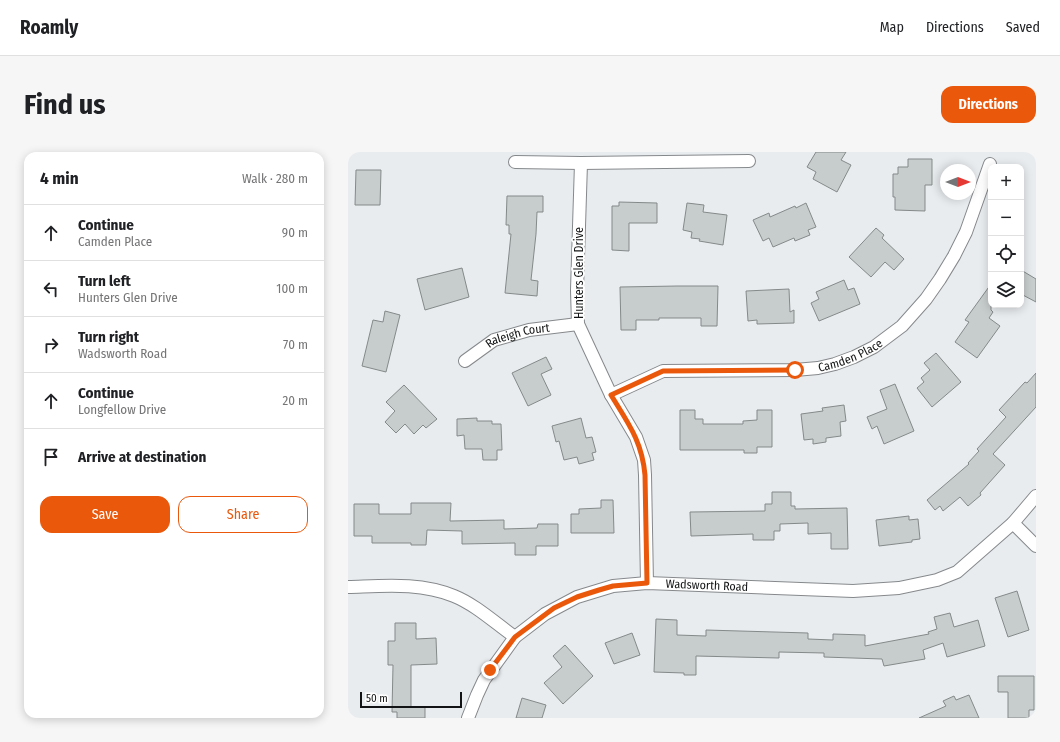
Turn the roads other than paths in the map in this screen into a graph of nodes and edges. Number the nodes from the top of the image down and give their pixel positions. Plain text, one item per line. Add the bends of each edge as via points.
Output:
1 (749, 161) dead end
2 (515, 162) dead end
3 (580, 163) junction
4 (988, 170) edge
5 (578, 324) junction
6 (464, 361) dead end
7 (611, 395) junction
8 (1036, 496) edge
9 (1013, 523) junction
10 (1036, 546) edge
11 (647, 583) junction
12 (348, 587) edge
13 (515, 637) junction
14 (468, 718) edge

1 - 3 street
2 - 3 street
3 - 5 street, Hunters Glen Drive
4 - 7 street, Camden Place via 966,232 940,279 902,326 874,347 835,364 818,368 663,371
5 - 6 street, Raleigh Court via 529,330 494,340
5 - 7 street, Hunters Glen Drive
7 - 11 street, Hunters Glen Drive via 636,437 644,460
8 - 9 street, Wadsworth Road
9 - 10 street
9 - 11 street, Wadsworth Road via 957,572 937,580 899,588 853,591
11 - 13 street, Wadsworth Road via 613,586 577,597 545,614
12 - 13 street via 404,586 438,590 470,604
13 - 14 street, Wadsworth Road via 484,680

